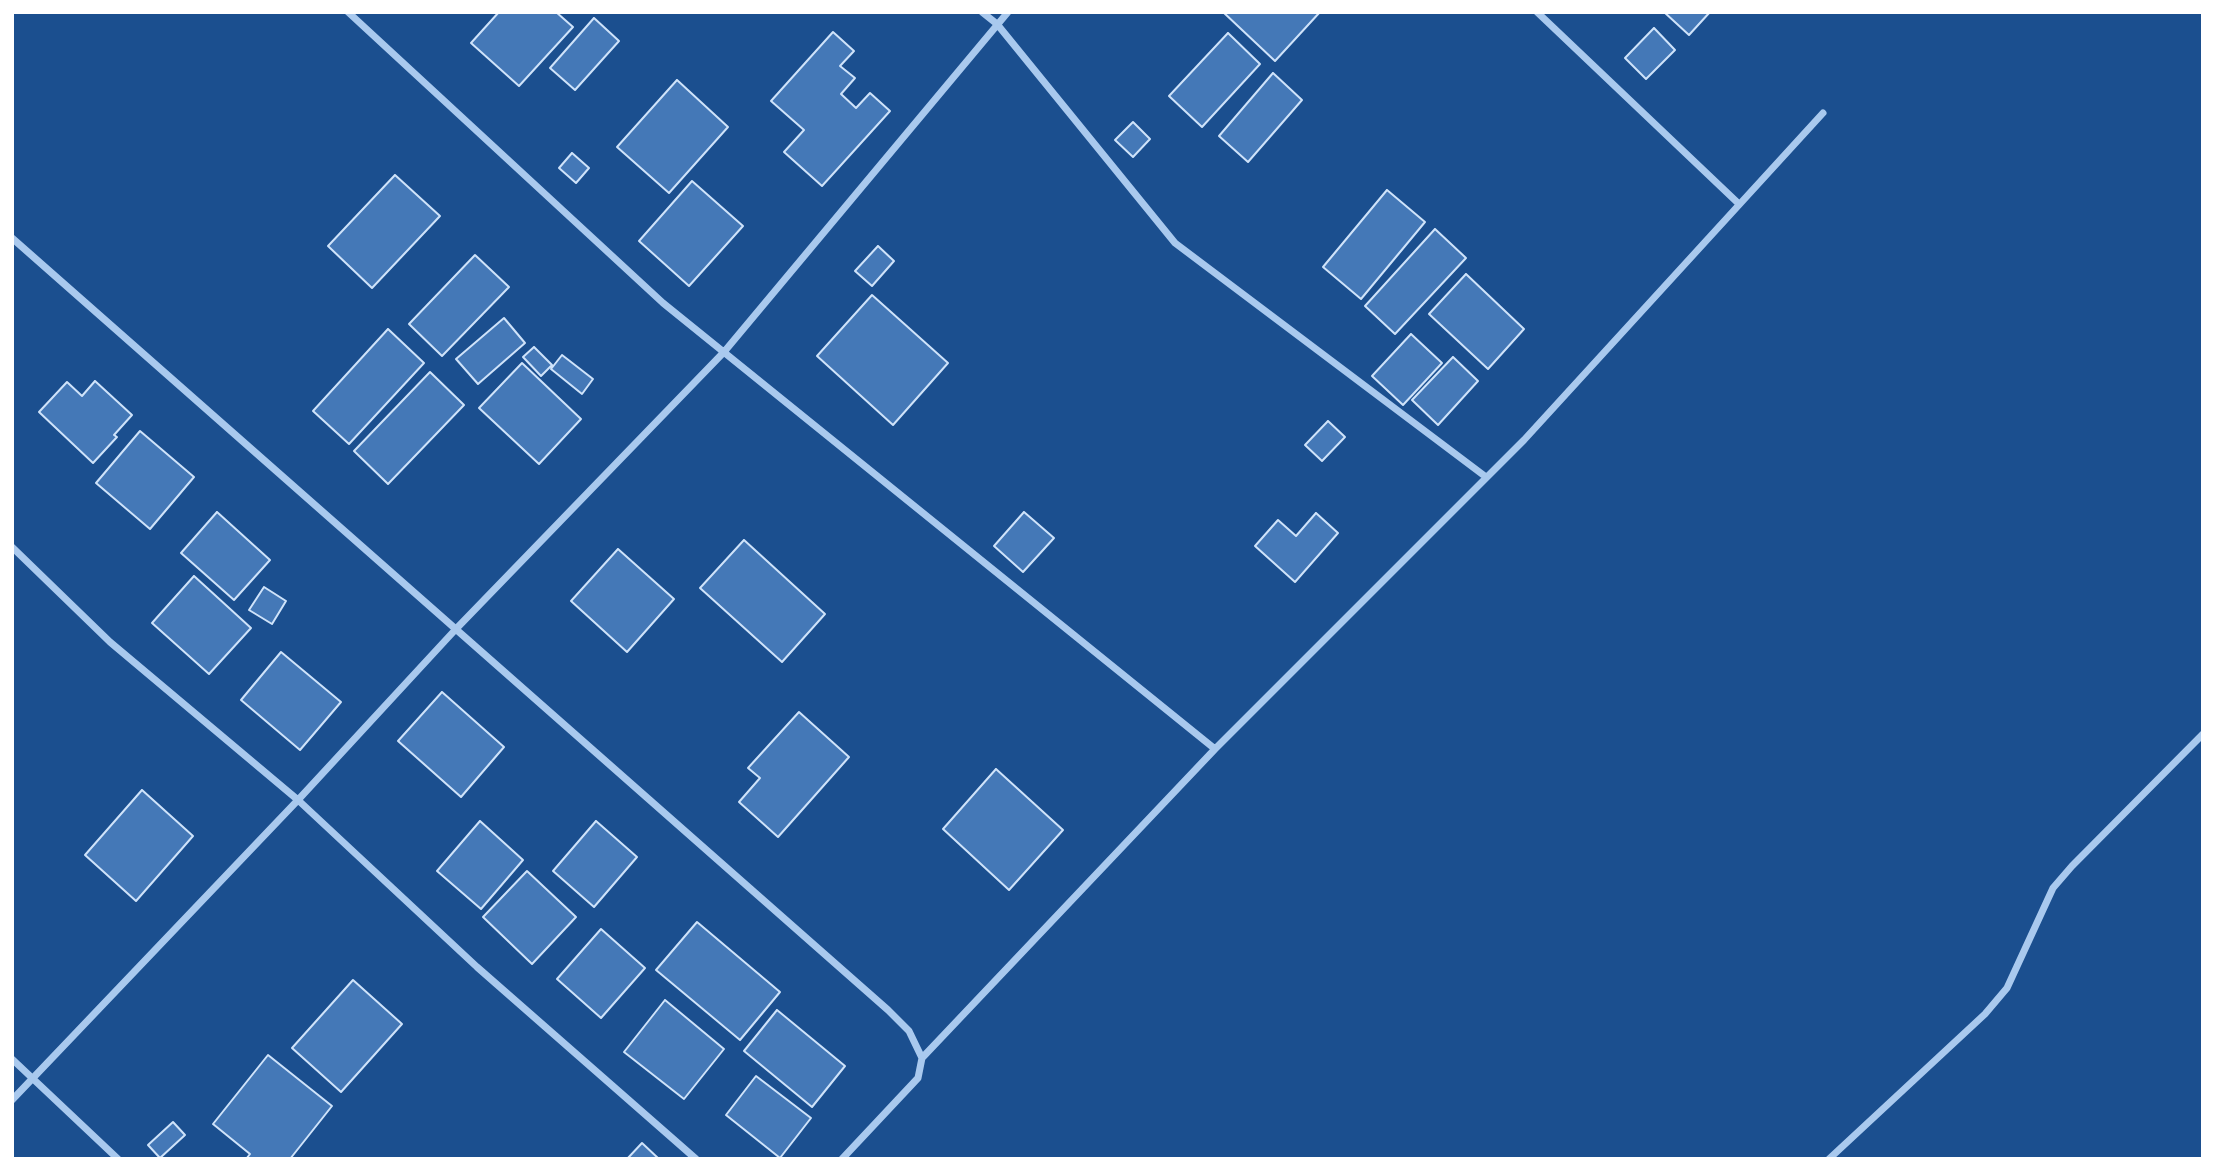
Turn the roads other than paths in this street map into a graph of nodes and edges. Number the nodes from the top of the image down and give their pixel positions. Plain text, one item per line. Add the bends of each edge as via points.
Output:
1 (348, 12) edge
2 (982, 12) edge
3 (1008, 12) edge
4 (1537, 12) edge
5 (997, 24) junction
6 (1822, 113) dead end
7 (1739, 204) junction
8 (12, 238) edge
9 (724, 352) junction
10 (1486, 477) junction
11 (12, 547) edge
12 (455, 630) junction
13 (2203, 733) edge
14 (1215, 749) junction
15 (298, 800) junction
16 (922, 1058) junction
17 (12, 1059) edge
18 (33, 1077) junction
19 (12, 1100) edge
20 (118, 1159) edge
21 (696, 1159) edge
22 (842, 1159) edge
23 (1829, 1159) edge

1 - 9 street via 663,303
2 - 5 street
3 - 5 street
4 - 7 street
5 - 9 street
5 - 10 street via 1175,243
6 - 7 street
7 - 10 street
8 - 12 street
9 - 12 street
9 - 14 street
10 - 14 street
11 - 15 street via 110,642
12 - 15 street
12 - 16 street via 888,1010 909,1031
13 - 23 street via 2053,888 2007,988 1985,1014
14 - 16 street
15 - 18 street
15 - 21 street via 477,967
16 - 22 street via 918,1079
17 - 18 street
18 - 19 street
18 - 20 street

